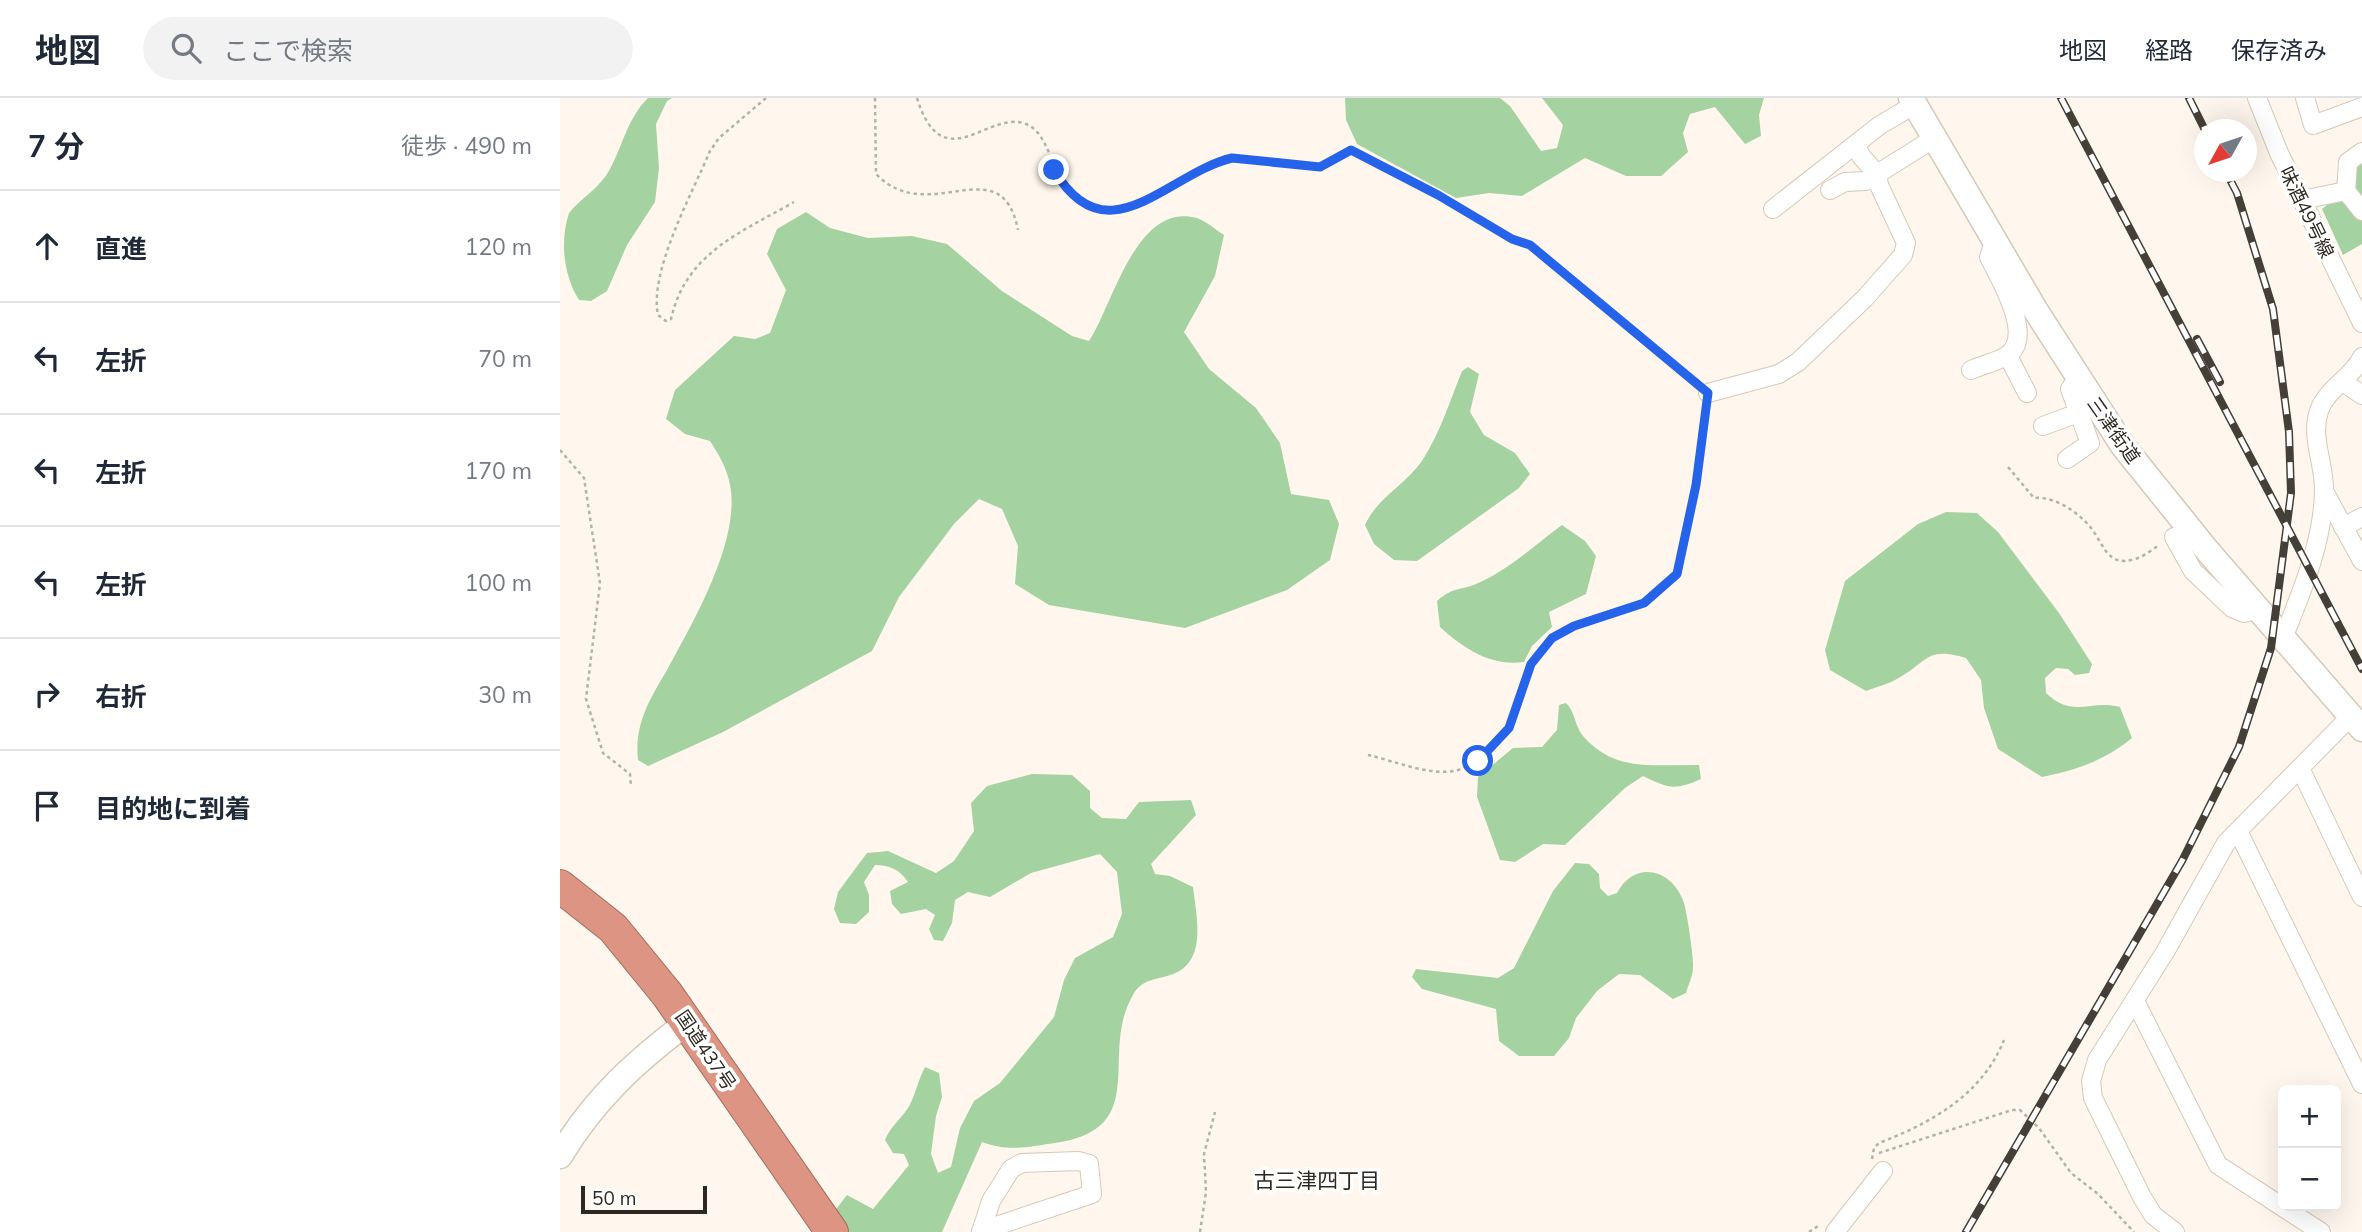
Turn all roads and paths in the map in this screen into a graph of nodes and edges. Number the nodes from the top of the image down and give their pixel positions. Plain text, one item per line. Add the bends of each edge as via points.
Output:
1 (766, 98) edge
2 (876, 98) edge
3 (917, 98) edge
4 (2257, 98) edge
5 (2305, 98) edge
6 (1913, 101) edge
7 (2362, 107) edge
8 (1933, 139) junction
9 (1856, 144) junction
10 (2362, 152) edge
11 (1877, 174) junction
12 (1830, 190) dead end
13 (2346, 191) junction
14 (2302, 200) junction
15 (794, 202) dead end
16 (1773, 209) dead end
17 (2362, 211) edge
18 (1018, 230) dead end
19 (1994, 242) junction
20 (2362, 323) edge
21 (2008, 356) junction
22 (2362, 357) edge
23 (1970, 370) dead end
24 (2078, 377) junction
25 (2343, 382) junction
26 (1708, 393) junction
27 (2027, 393) dead end
28 (2362, 395) edge
29 (2078, 413) junction
30 (2043, 426) dead end
31 (560, 450) edge
32 (2067, 459) dead end
33 (2008, 467) dead end
34 (2324, 491) junction
35 (2362, 517) edge
36 (2343, 527) junction
37 (2174, 537) joint
38 (2362, 561) edge
39 (2259, 609) junction
40 (2284, 636) junction
41 (2357, 722) edge
42 (1368, 755) dead end
43 (2300, 768) junction
44 (631, 787) dead end
45 (2238, 831) junction
46 (560, 886) edge
47 (2362, 897) edge
48 (560, 905) edge
49 (2135, 1000) junction
50 (682, 1027) junction
51 (2004, 1040) dead end
52 (2362, 1084) edge
53 (1215, 1112) dead end
54 (560, 1156) edge
55 (1872, 1156) junction
56 (1877, 1169) joint
57 (1828, 1228) edge
58 (812, 1232) edge
59 (832, 1232) edge
60 (981, 1232) edge
61 (1200, 1232) edge
62 (1809, 1232) edge
63 (2134, 1232) edge
64 (2175, 1232) edge
65 (2321, 1232) edge

1 - 15 path via 709,151 659,272 658,315 666,321 671,318 678,289 708,253
2 - 18 path via 876,174 887,185 928,197 987,187 1001,193 1014,211
3 - 26 path via 923,120 934,133 968,137 1012,123 1027,124 1040,137 1054,170 1074,197 1112,211 1160,195 1189,174 1221,160 1320,167 1351,150 1530,245
4 - 14 street, 味酒49号線
5 - 7 street via 2313,125
6 - 8 street, 三津街道
6 - 9 street
8 - 11 street
8 - 19 street, 三津街道
9 - 11 street
9 - 16 street
10 - 13 street via 2348,162
11 - 12 street
11 - 26 street via 1906,243 1903,255 1798,362 1779,374
13 - 14 street
13 - 17 street
14 - 20 street, 味酒49号線
19 - 21 street via 1989,257 2018,326 2017,343
19 - 24 street, 三津街道
21 - 23 street
21 - 27 street
22 - 25 street
24 - 29 street via 2070,389
24 - 39 street, 三津街道 via 2123,446
25 - 28 street
25 - 34 street via 2319,409 2316,426
26 - 42 path via 1682,558 1677,574 1664,588 1644,603 1552,638 1531,664 1509,728 1478,761 1458,770 1434,771
29 - 30 street
29 - 32 street via 2090,443
31 - 44 path via 584,478 600,583 586,699 603,753 630,774
33 - 37 path via 2034,498 2052,499 2090,527 2105,553 2115,560 2134,559
34 - 36 street
34 - 40 street via 2310,570
35 - 36 street
36 - 38 street
37 - 39 street via 2193,571 2232,608 2244,612
39 - 40 street, 三津街道
40 - 41 street, 三津街道
41 - 43 street
43 - 45 street
43 - 47 street
45 - 49 street via 2226,843
45 - 52 street
46 - 50 highway, 国道437号 via 613,928
48 - 50 highway, 国道437号 via 601,939
49 - 64 street via 2097,1060 2091,1082 2093,1098 2153,1215
49 - 65 street via 2218,1165
50 - 54 street via 626,1071 587,1115
50 - 58 highway, 国道437号
50 - 59 highway, 国道437号
51 - 55 path via 1971,1090 1944,1113 1879,1143
53 - 61 path via 1204,1154 1206,1192
55 - 56 path
55 - 63 path via 2020,1110 2071,1173
56 - 57 street
57 - 62 path
60 - 60 street via 991,1201 1011,1169 1022,1163 1089,1164 1092,1194

